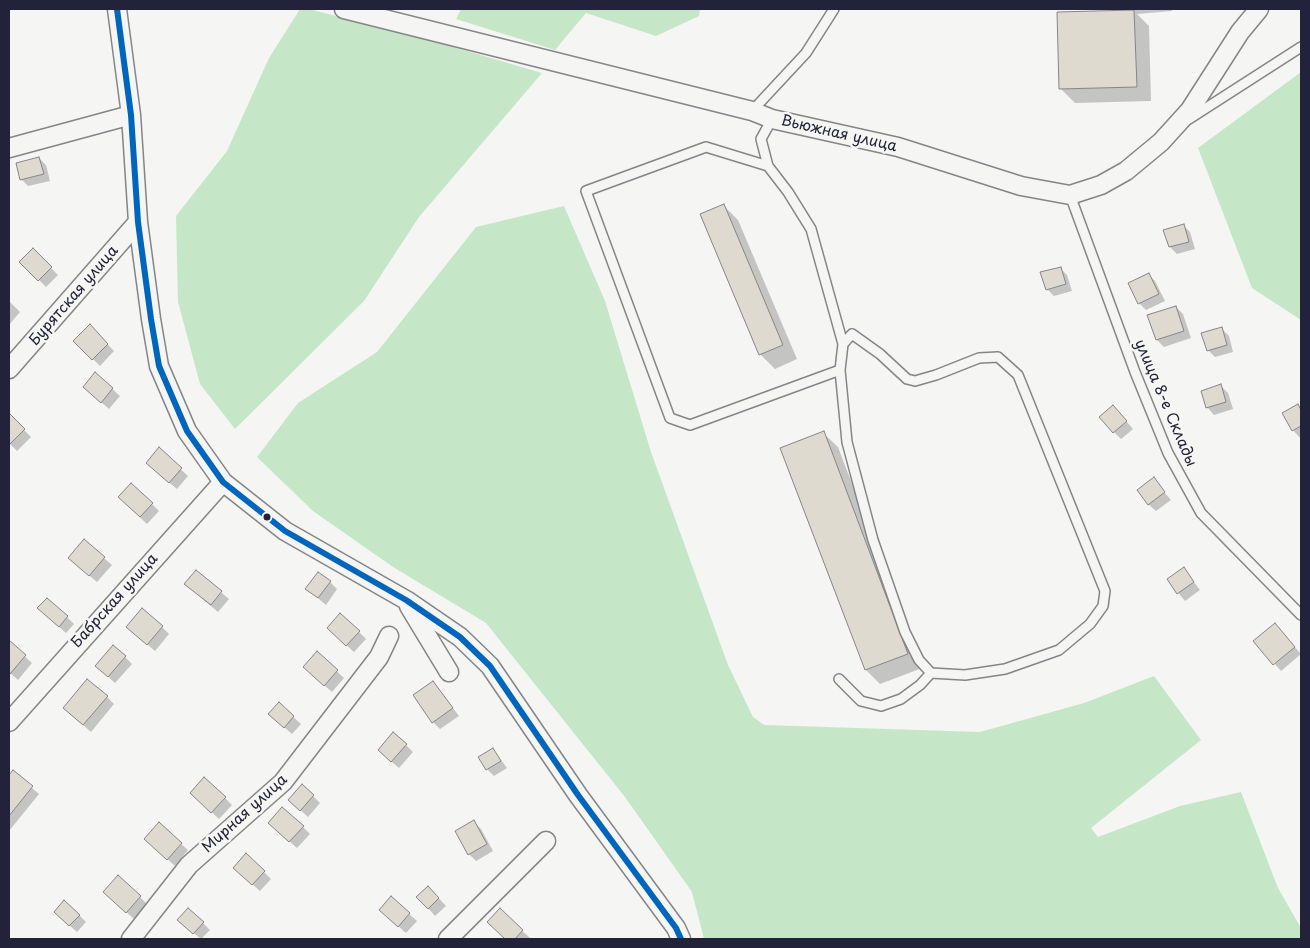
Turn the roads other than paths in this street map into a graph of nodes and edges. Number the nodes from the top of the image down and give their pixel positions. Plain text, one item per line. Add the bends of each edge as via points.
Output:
1 (117, 9) edge
2 (344, 9) edge
3 (834, 9) edge
4 (1259, 9) edge
5 (1301, 47) edge
6 (752, 111) junction
7 (131, 115) junction
8 (772, 119) junction
9 (1172, 130) junction
10 (9, 148) edge
11 (768, 166) junction
12 (1070, 194) junction
13 (138, 222) junction
14 (843, 344) junction
15 (9, 369) edge
16 (840, 370) junction
17 (223, 482) junction
18 (406, 600) junction
19 (1301, 615) edge
20 (389, 636) dead end
21 (449, 672) dead end
22 (931, 673) junction
23 (839, 679) dead end
24 (9, 722) edge
25 (546, 841) dead end
26 (131, 939) edge
27 (448, 939) edge
28 (681, 939) edge

1 - 7 street
2 - 6 street, Вьюжная улица
3 - 6 lane via 806,53
4 - 9 street, Вьюжная улица via 1240,32 1190,110
5 - 9 lane
6 - 8 street, Вьюжная улица
7 - 10 street
7 - 13 street
8 - 11 lane via 761,139
8 - 12 street, Вьюжная улица via 898,147 1021,186
9 - 12 street, Вьюжная улица via 1126,171 1102,185
11 - 14 lane via 811,229
11 - 16 lane via 706,147 586,191 670,418 690,424
12 - 19 lane, улица 8-е Склады via 1168,453 1201,513
13 - 15 street, Бурятская улица
13 - 17 street via 159,366 187,431
14 - 16 lane
14 - 22 lane via 852,334 907,379 915,381 979,358 998,357 1007,363 1018,375 1105,591 1103,606 1090,624 1059,650 1005,669 965,675
16 - 22 lane via 847,442 873,540 906,632 919,660
17 - 18 street via 285,531
17 - 24 street, Бабрская улица
18 - 21 street
18 - 28 street via 460,637 490,666
20 - 26 street, Мирная улица via 379,657 283,782 189,865
22 - 23 lane via 920,686 901,699 881,706 861,701
25 - 27 street

